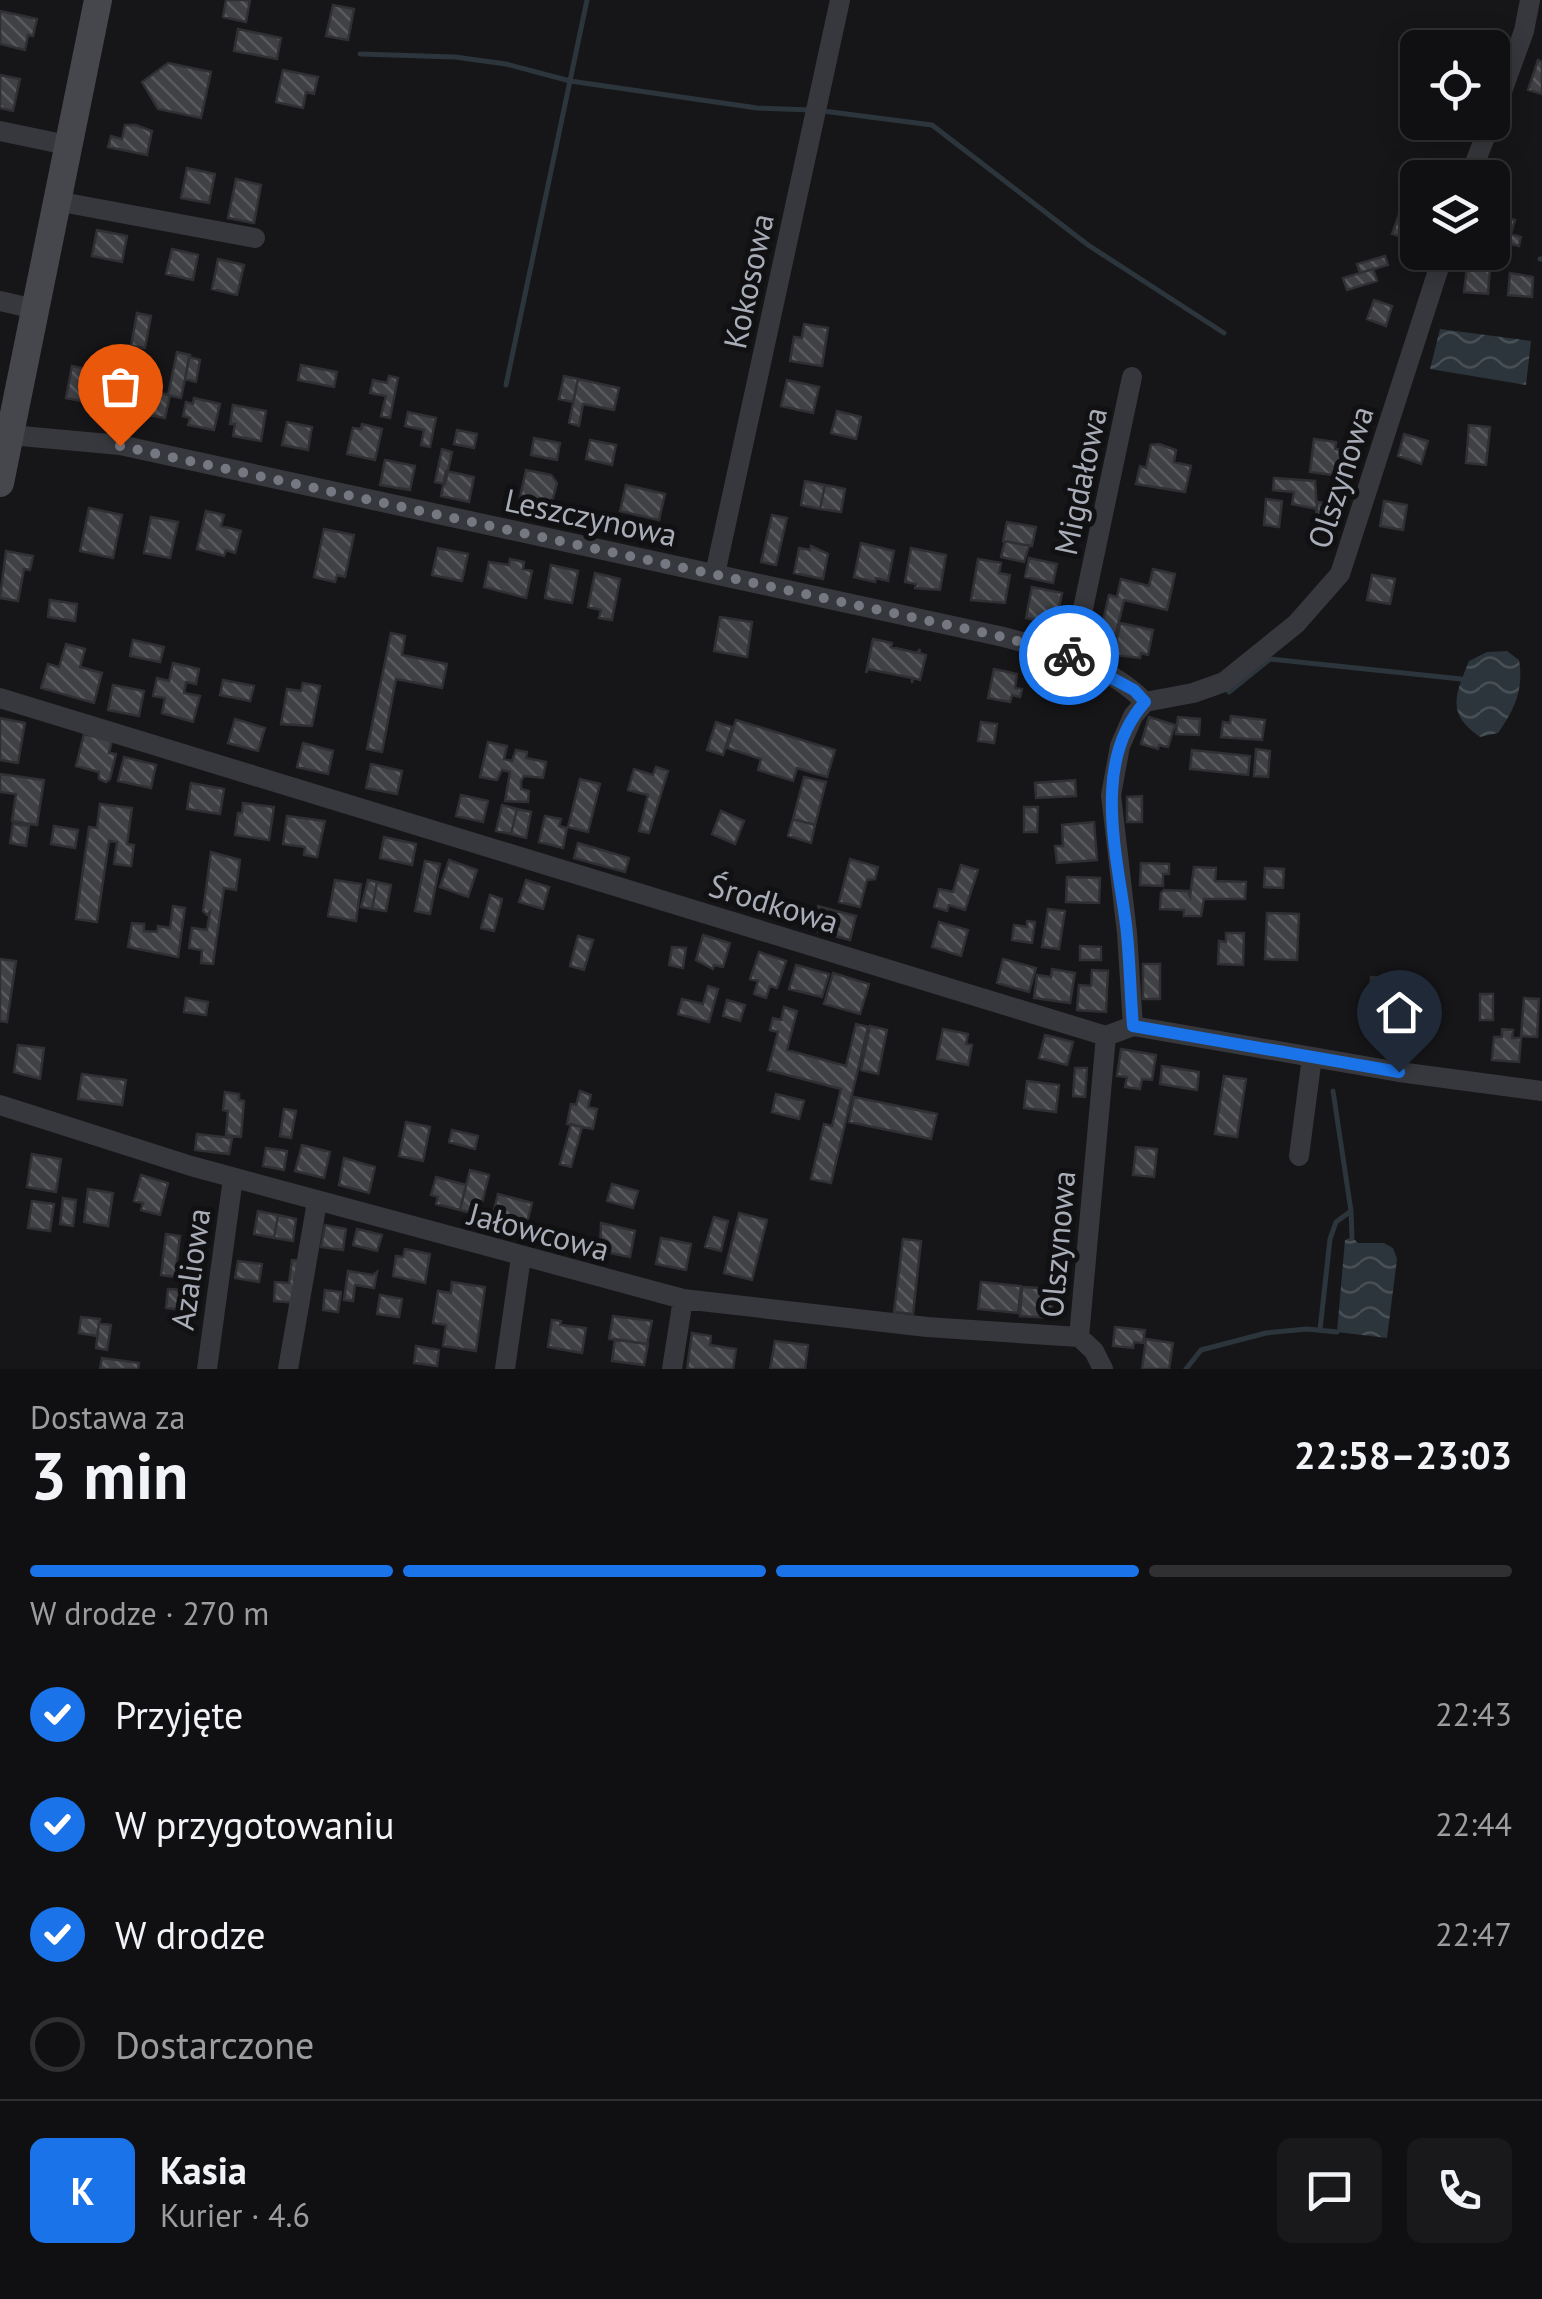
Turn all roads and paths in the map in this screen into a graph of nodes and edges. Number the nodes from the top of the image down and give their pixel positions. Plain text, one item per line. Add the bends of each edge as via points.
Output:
1 (98, 0) edge
2 (840, 0) edge
3 (1530, 0) edge
4 (1510, 70) edge
5 (0, 131) edge
6 (68, 145) junction
7 (56, 201) junction
8 (254, 238) dead end
9 (1438, 270) edge
10 (0, 301) edge
11 (34, 309) junction
12 (1132, 377) dead end
13 (10, 435) junction
14 (0, 482) edge
15 (715, 574) junction
16 (1072, 656) junction
17 (0, 698) edge
18 (1145, 702) junction
19 (1133, 1026) junction
20 (1106, 1036) junction
21 (1312, 1057) junction
22 (1542, 1091) edge
23 (0, 1105) edge
24 (1299, 1156) dead end
25 (233, 1178) junction
26 (317, 1202) junction
27 (520, 1257) junction
28 (684, 1299) junction
29 (1079, 1337) junction
30 (207, 1369) edge
31 (288, 1369) edge
32 (504, 1369) edge
33 (672, 1369) edge
34 (1103, 1369) edge

1 - 6 street
2 - 15 street, Kokosowa
3 - 4 street
5 - 6 street
6 - 7 street
7 - 8 street
7 - 11 street
9 - 18 street, Olszynowa via 1340,574 1296,624 1224,682
10 - 11 street
11 - 13 street
12 - 16 street, Migdałowa
13 - 14 street
13 - 15 street, Leszczynowa via 120,446
15 - 16 street, Leszczynowa
16 - 18 street, Leszczynowa
17 - 20 street, Środkowa
18 - 19 street via 1120,746 1111,795
19 - 20 street
19 - 21 street
20 - 29 street, Olszynowa
21 - 22 street
21 - 24 street
23 - 25 street, Jałowcowa
25 - 26 street, Jałowcowa
25 - 30 street, Azaliowa
26 - 27 street, Jałowcowa
26 - 31 street
27 - 28 street, Jałowcowa
27 - 32 street
28 - 29 street, Jałowcowa
28 - 33 street
29 - 34 street

